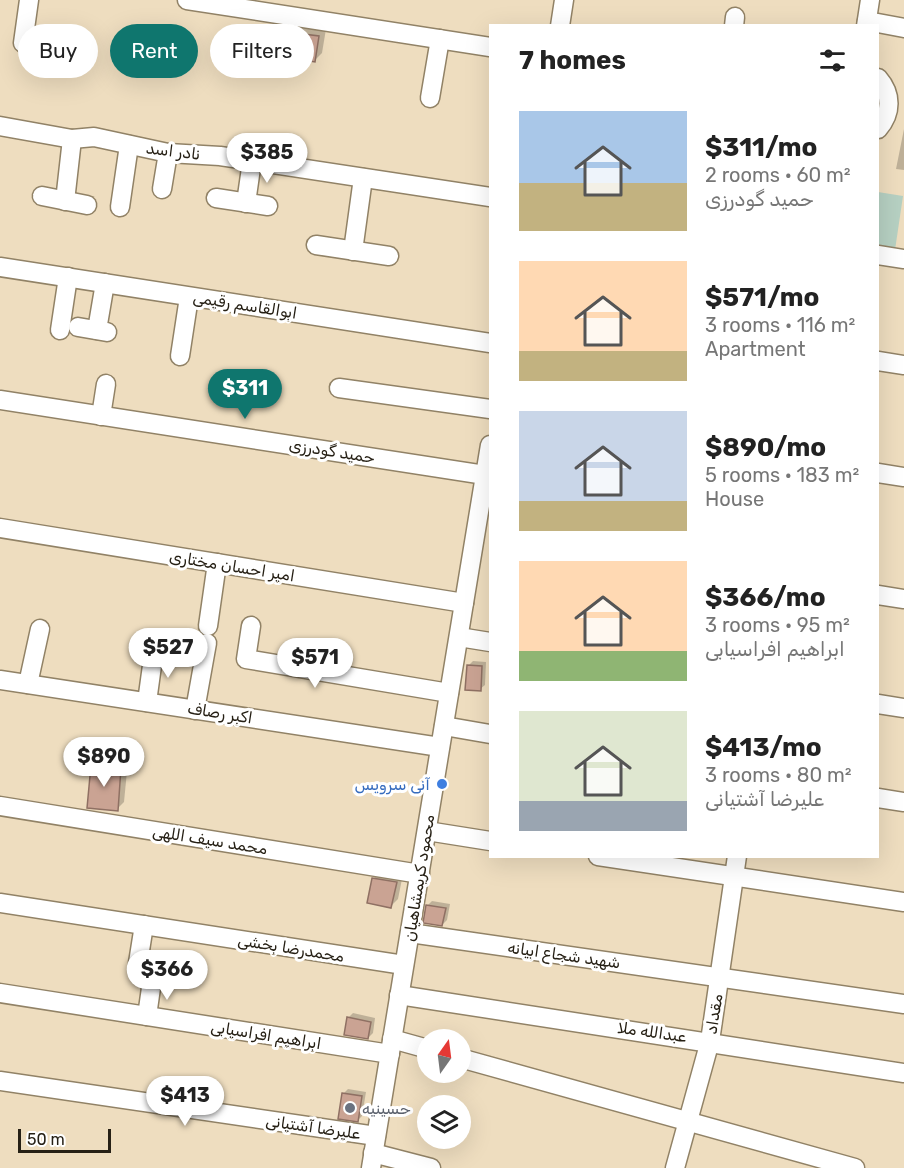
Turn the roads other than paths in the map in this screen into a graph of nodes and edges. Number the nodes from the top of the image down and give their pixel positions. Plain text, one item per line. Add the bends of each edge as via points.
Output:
1 (29, 0) edge
2 (187, 0) edge
3 (564, 0) edge
4 (870, 0) edge
5 (233, 4) edge
6 (867, 23) edge
7 (26, 24) edge
8 (560, 24) edge
9 (879, 25) edge
10 (904, 28) edge
11 (440, 39) junction
12 (489, 47) edge
13 (879, 79) edge
14 (430, 98) dead end
15 (896, 110) edge
16 (0, 126) edge
17 (879, 128) edge
18 (72, 139) junction
19 (129, 145) junction
20 (168, 153) junction
21 (252, 161) junction
22 (363, 178) junction
23 (162, 189) dead end
24 (42, 196) dead end
25 (489, 197) edge
26 (216, 198) dead end
27 (65, 201) junction
28 (246, 203) junction
29 (87, 206) dead end
30 (120, 207) dead end
31 (268, 207) dead end
32 (316, 245) dead end
33 (353, 251) junction
34 (879, 255) edge
35 (389, 256) dead end
36 (904, 259) edge
37 (0, 267) edge
38 (68, 277) junction
39 (105, 283) junction
40 (189, 297) junction
41 (78, 327) dead end
42 (60, 330) dead end
43 (489, 343) edge
44 (180, 356) dead end
45 (879, 361) edge
46 (904, 365) edge
47 (106, 384) dead end
48 (339, 387) dead end
49 (0, 400) edge
50 (489, 409) edge
51 (101, 416) junction
52 (489, 452) edge
53 (879, 473) edge
54 (486, 475) junction
55 (904, 477) edge
56 (0, 528) edge
57 (483, 532) edge
58 (217, 563) junction
59 (879, 595) edge
60 (904, 599) edge
61 (464, 603) junction
62 (251, 626) dead end
63 (40, 629) dead end
64 (459, 637) junction
65 (489, 642) edge
66 (154, 651) dead end
67 (0, 680) edge
68 (28, 684) junction
69 (449, 693) junction
70 (147, 702) junction
71 (879, 704) edge
72 (904, 708) edge
73 (195, 710) junction
74 (444, 726) junction
75 (489, 734) edge
76 (440, 747) junction
77 (879, 798) edge
78 (904, 802) edge
79 (0, 806) edge
80 (427, 831) junction
81 (489, 841) edge
82 (611, 858) edge
83 (737, 858) edge
84 (420, 874) junction
85 (734, 877) junction
86 (904, 902) edge
87 (0, 903) edge
88 (144, 925) junction
89 (410, 933) junction
90 (138, 963) dead end
91 (404, 966) junction
92 (719, 977) junction
93 (152, 981) dead end
94 (0, 993) edge
95 (399, 995) junction
96 (904, 1004) edge
97 (147, 1016) junction
98 (710, 1041) junction
99 (391, 1047) junction
100 (417, 1048) edge
101 (471, 1061) edge
102 (904, 1073) edge
103 (0, 1081) edge
104 (688, 1121) junction
105 (373, 1152) edge
106 (431, 1168) edge
107 (675, 1168) edge
108 (855, 1168) edge

1 - 7 street
2 - 5 street
3 - 8 street
4 - 6 street
5 - 11 street
9 - 10 street
11 - 12 street
11 - 14 street
13 - 15 street
15 - 17 street
16 - 18 street, نادر اسد
18 - 19 street, نادر اسد via 86,136
18 - 27 street
19 - 20 street, نادر اسد
19 - 30 street
20 - 21 street, نادر اسد
20 - 23 street
21 - 22 street, نادر اسد
21 - 28 street
22 - 25 street, نادر اسد
22 - 33 street
24 - 27 street
26 - 28 street
27 - 29 street
28 - 31 street
32 - 33 street
33 - 35 street
34 - 36 street
37 - 38 street, ابوالقاسم رقیمی
38 - 39 street, ابوالقاسم رقیمی
38 - 42 street
39 - 40 street, ابوالقاسم رقیمی
39 - 41 street via 102,331
40 - 43 street, ابوالقاسم رقیمی
40 - 44 street
45 - 46 street
47 - 51 street
48 - 50 street
49 - 51 street, حمید گودرزی
51 - 54 street, حمید گودرزی
52 - 54 street, محمود کریمشاهیان
53 - 55 street
54 - 57 street, محمود کریمشاهیان
56 - 58 street, امیر احسان مختاری
57 - 61 street, محمود کریمشاهیان
58 - 61 street, امیر احسان مختاری
58 - 73 street
59 - 60 street
61 - 64 street, محمود کریمشاهیان
62 - 69 street via 246,659
63 - 68 street
64 - 65 street
64 - 69 street, محمود کریمشاهیان
66 - 70 street
67 - 68 street, اکبر رصاف
68 - 70 street, اکبر رصاف
69 - 74 street, محمود کریمشاهیان
70 - 73 street, اکبر رصاف
71 - 72 street
73 - 76 street, اکبر رصاف
74 - 75 street
74 - 76 street, محمود کریمشاهیان
76 - 80 street, محمود کریمشاهیان
77 - 78 street
79 - 84 street, محمد سیف اللهی
80 - 81 street
80 - 84 street, محمود کریمشاهیان
82 - 85 street
83 - 85 street, مقداد
84 - 89 street, محمود کریمشاهیان
85 - 86 street
85 - 92 street, مقداد
87 - 88 street, محمدرضا بخشی
88 - 90 street
88 - 91 street, محمدرضا بخشی
89 - 91 street, محمود کریمشاهیان
89 - 92 street, شهید شجاع ابیانه
91 - 95 street, محمود کریمشاهیان
92 - 96 street, شهید شجاع ابیانه
92 - 98 street, مقداد
93 - 97 street
94 - 97 street, ابراهیم افراسیابی
95 - 98 street, عبدالله ملا
95 - 99 street, محمود کریمشاهیان
97 - 99 street, ابراهیم افراسیابی
98 - 102 street, عبدالله ملا
98 - 104 street, مقداد
99 - 100 street, ابراهیم افراسیابی
99 - 105 street, محمود کریمشاهیان
101 - 104 street
103 - 105 street, علیرضا آشتیانی
104 - 107 street, مقداد
104 - 108 street
105 - 106 street, علیرضا آشتیانی

